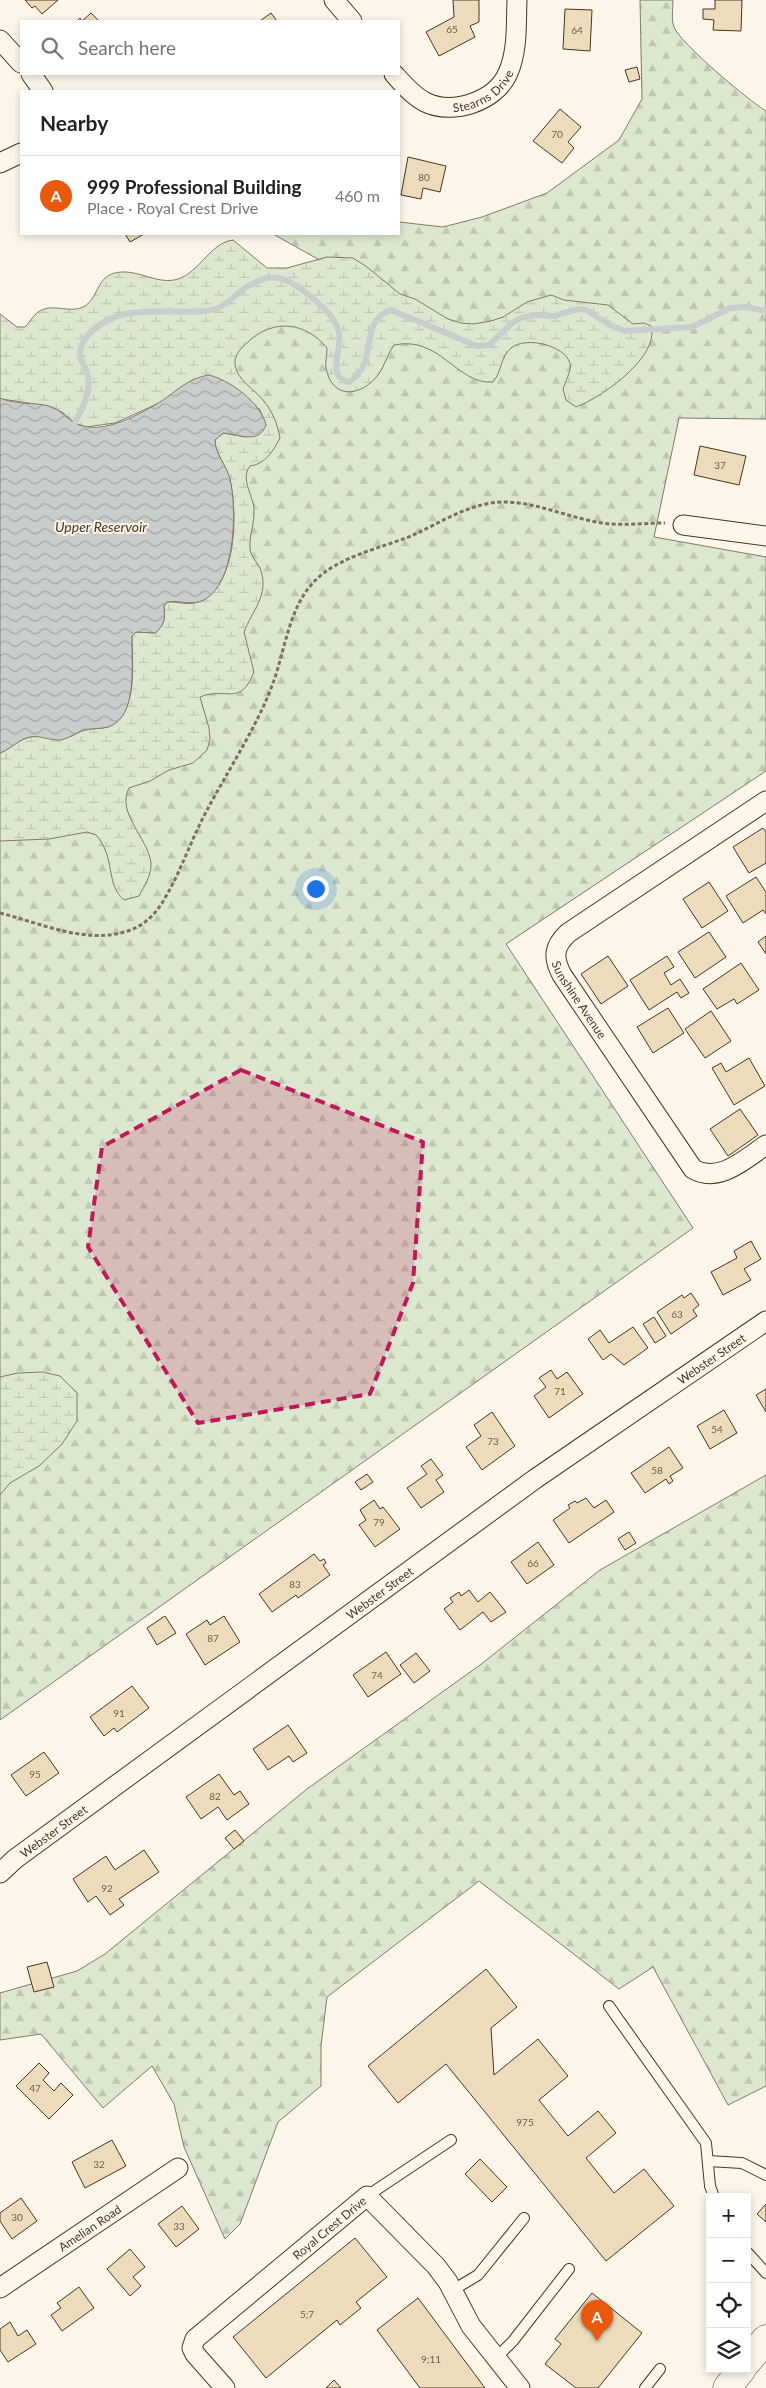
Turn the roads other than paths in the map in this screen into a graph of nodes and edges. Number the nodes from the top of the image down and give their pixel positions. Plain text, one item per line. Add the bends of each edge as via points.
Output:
1 (334, 0) edge
2 (517, 0) edge
3 (351, 20) edge
4 (0, 40) edge
5 (20, 62) edge
6 (31, 75) edge
7 (395, 75) edge
8 (43, 90) edge
9 (20, 153) edge
10 (0, 163) edge
11 (683, 525) road end
12 (766, 536) edge
13 (766, 801) edge
14 (766, 1145) edge
15 (766, 1321) edge
16 (0, 1872) edge
17 (609, 2006) dead end
18 (451, 2140) dead end
19 (708, 2161) junction
20 (178, 2168) dead end
21 (766, 2175) edge
22 (713, 2193) edge
23 (367, 2196) junction
24 (524, 2218) dead end
25 (751, 2256) edge
26 (570, 2268) dead end
27 (766, 2273) edge
28 (0, 2288) edge
29 (452, 2290) junction
30 (753, 2357) edge
31 (496, 2358) junction
32 (660, 2369) dead end
33 (225, 2388) edge
34 (520, 2388) edge
35 (645, 2388) edge
36 (727, 2388) edge

1 - 3 street
2 - 7 street, Stearns Drive via 515,45 508,73 486,97 451,107 428,104
4 - 5 street
6 - 8 street
9 - 10 street
11 - 12 street
13 - 14 street, Sunshine Avenue via 568,933 555,952 562,975 694,1169 706,1175 719,1173
15 - 16 street, Webster Street via 541,1474
17 - 19 lane via 706,2144
18 - 23 lane
19 - 21 lane via 742,2163
19 - 22 lane
20 - 28 street, Amelian Road
23 - 29 street, Royal Crest Drive via 436,2266
23 - 33 street, Royal Crest Drive via 194,2339 193,2351
24 - 29 lane via 478,2275
25 - 27 lane
26 - 31 lane
29 - 31 street, Royal Crest Drive via 471,2326
30 - 36 main road
31 - 34 street, Royal Crest Drive
32 - 35 lane

